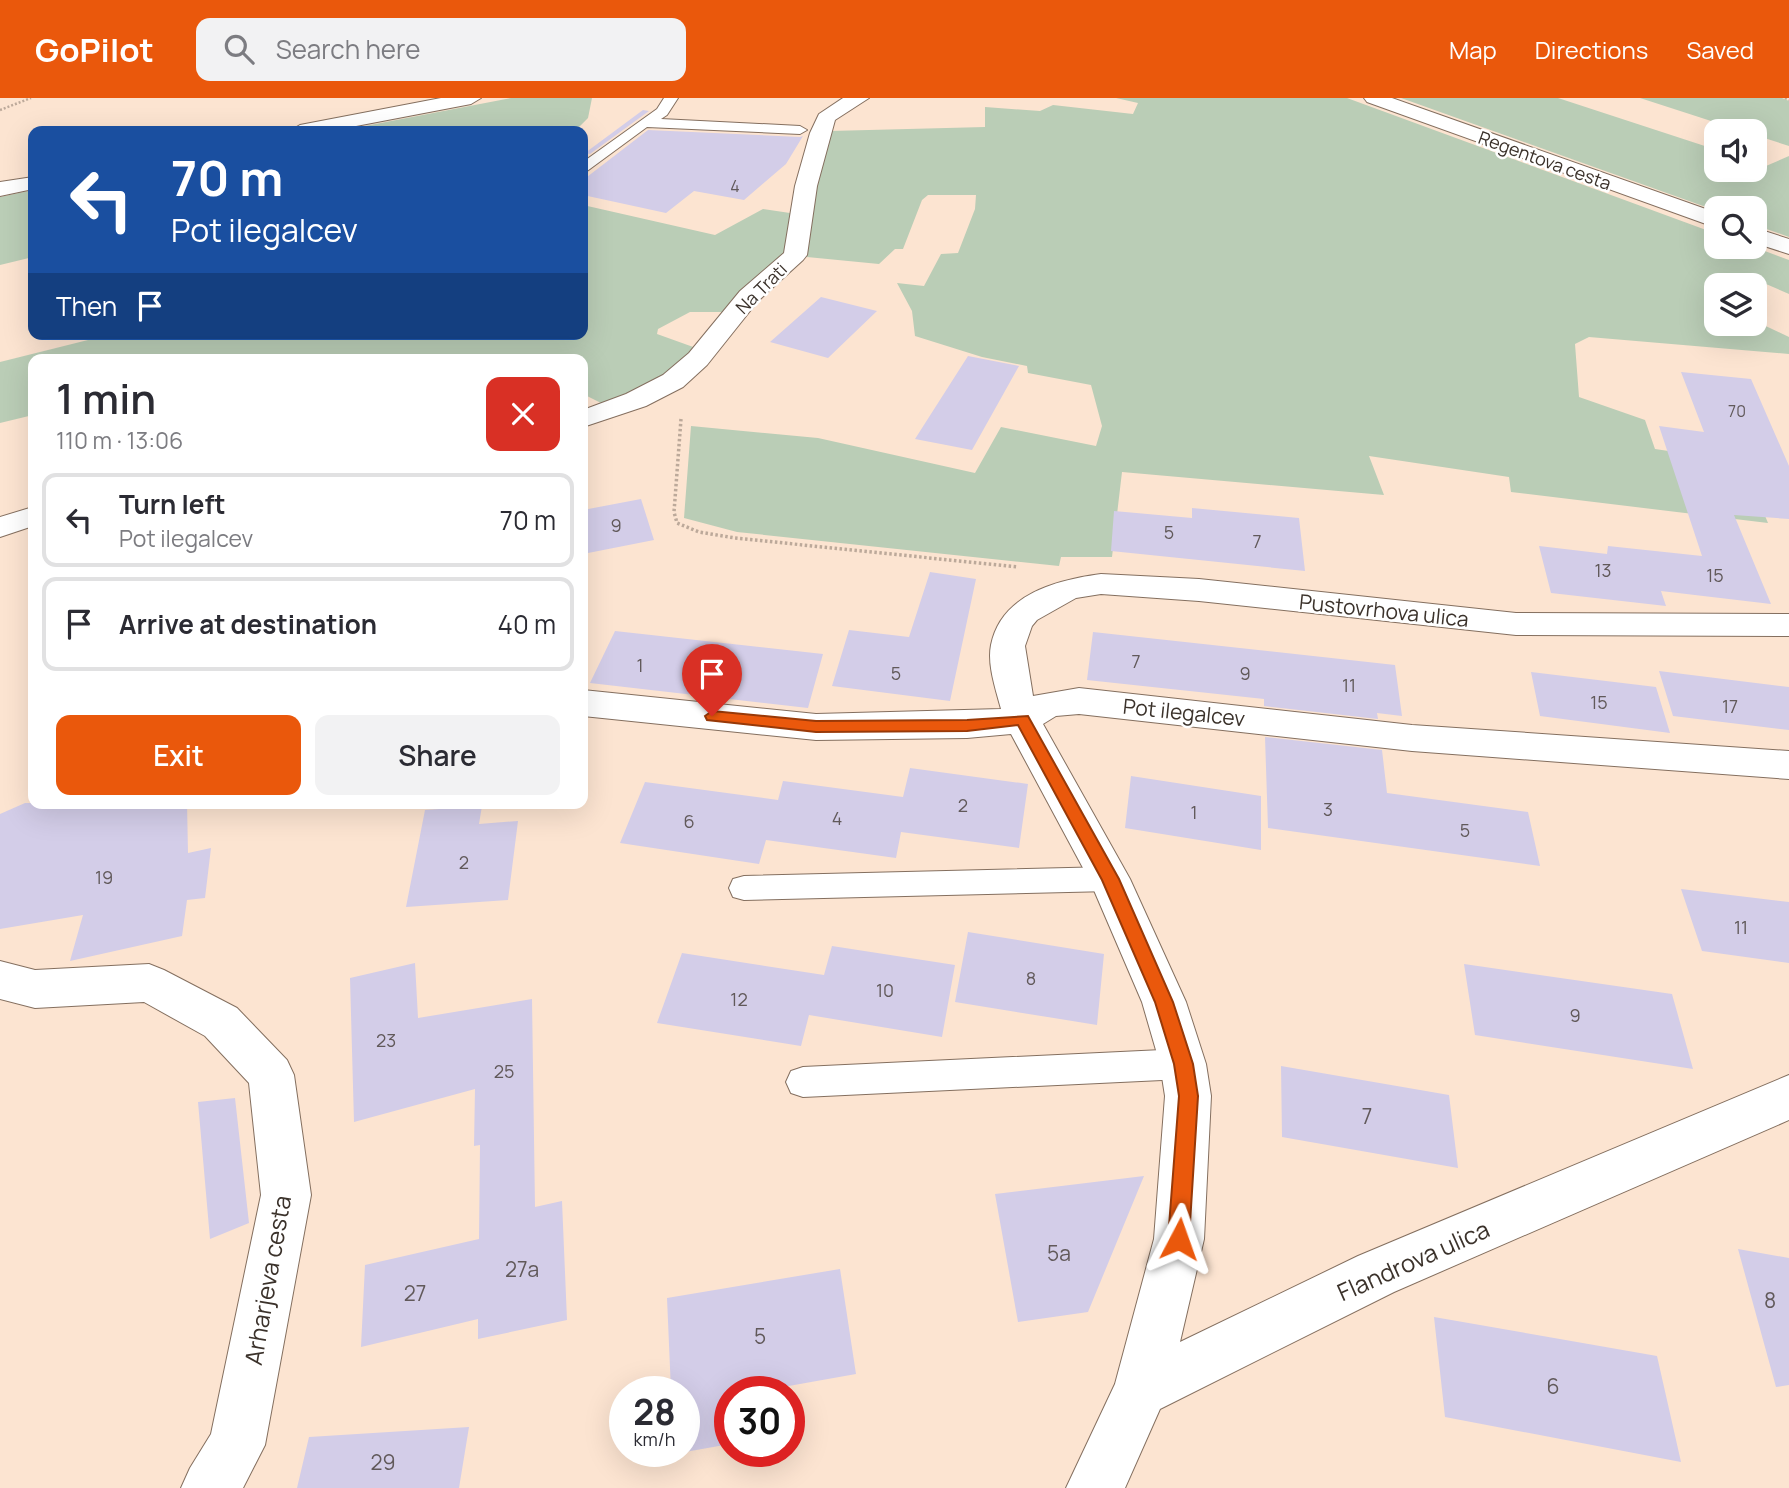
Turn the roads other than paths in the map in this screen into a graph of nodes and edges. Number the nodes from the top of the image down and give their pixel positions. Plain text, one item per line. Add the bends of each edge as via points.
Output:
1 (471, 98) edge
2 (671, 98) edge
3 (859, 98) edge
4 (1374, 98) edge
5 (644, 122) junction
6 (326, 126) edge
7 (800, 130) dead end
8 (588, 165) edge
9 (28, 184) edge
10 (0, 189) edge
11 (1704, 216) edge
12 (1767, 239) edge
13 (1789, 247) edge
14 (588, 417) edge
15 (28, 518) edge
16 (0, 527) edge
17 (1789, 625) edge
18 (588, 704) edge
19 (1022, 720) junction
20 (1789, 765) edge
21 (1110, 879) junction
22 (744, 888) dead end
23 (0, 979) edge
24 (1183, 1064) junction
25 (803, 1082) dead end
26 (1789, 1097) edge
27 (1141, 1390) junction
28 (210, 1488) edge
29 (1095, 1488) edge

1 - 6 street
2 - 5 lane via 662,112
3 - 14 street, Na Trati via 837,108 823,125 806,186 795,255 749,296 698,359 662,388
4 - 11 street, Regentova cesta
5 - 7 lane
5 - 8 lane
9 - 10 street
12 - 13 street
15 - 16 street
17 - 19 street, Pustovrhova ulica via 1516,624 1101,584 1068,589 1025,612 1016,624 1008,646
18 - 19 street, Pot ilegalcev via 816,727
19 - 20 street, Pot ilegalcev via 1048,704 1079,701 1412,738
19 - 21 street
21 - 22 lane
21 - 24 street via 1164,1002
23 - 28 street, Arharjeva cesta via 35,989 149,983 221,1022 271,1075 286,1195 237,1445
24 - 25 lane
24 - 27 street via 1188,1096 1179,1239
26 - 27 street, Flandrova ulica via 1376,1274
27 - 29 street

